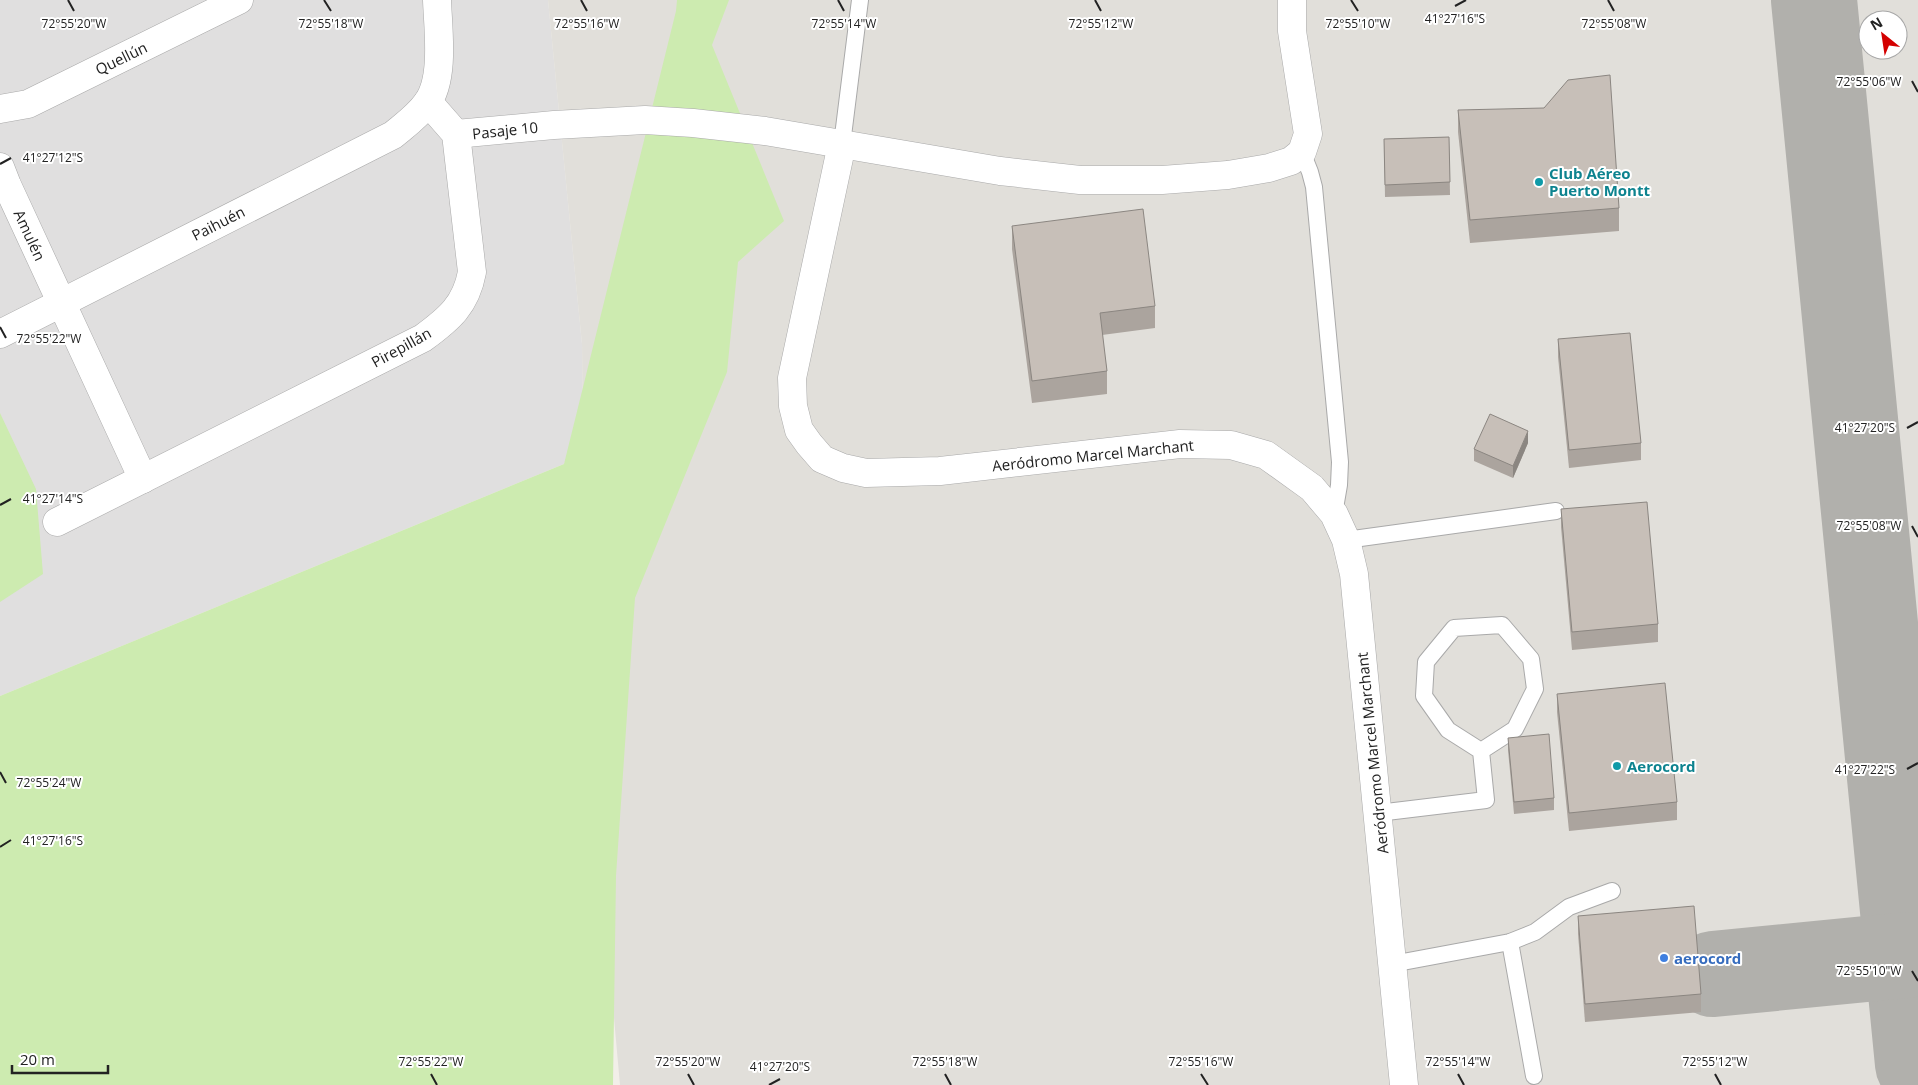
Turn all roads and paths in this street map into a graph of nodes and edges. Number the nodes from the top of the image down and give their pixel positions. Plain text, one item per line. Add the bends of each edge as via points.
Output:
1 (239, 0) edge
2 (437, 0) edge
3 (860, 0) edge
4 (1292, 0) edge
5 (428, 102) junction
6 (0, 109) edge
7 (456, 134) junction
8 (842, 144) junction
9 (1302, 152) junction
10 (0, 166) edge
11 (62, 302) junction
12 (0, 334) edge
13 (143, 479) junction
14 (1556, 511) dead end
15 (1334, 514) junction
16 (57, 522) dead end
17 (1346, 540) junction
18 (1481, 751) junction
19 (1378, 813) junction
20 (1612, 891) dead end
21 (1510, 942) junction
22 (1392, 964) junction
23 (1534, 1076) dead end
24 (1404, 1085) edge

1 - 6 street, Quellún via 28,104
2 - 5 street via 438,65
3 - 8 lane
4 - 9 street via 1292,32 1308,134
5 - 7 street
5 - 11 street, Paihuén via 414,119 393,135
7 - 8 street, Pasaje 10 via 645,120 764,131
7 - 13 street, Pirepillán via 472,272 470,286 456,310 423,338
8 - 9 street via 1000,171 1080,180 1162,180 1228,175 1269,168
8 - 15 street, Aeródromo Marcel Marchant via 792,378 793,406 799,430 822,459 866,473 894,474 1180,444 1231,445 1266,455 1312,488
9 - 15 lane via 1314,187 1340,462
10 - 11 street, Amulén
11 - 12 street, Paihuén
11 - 13 street
13 - 16 street, Pirepillán
14 - 17 lane
15 - 17 street, Aeródromo Marcel Marchant
17 - 19 street, Aeródromo Marcel Marchant via 1354,574
18 - 18 lane via 1515,729 1535,689 1531,659 1502,625 1454,628 1426,662 1424,696 1448,730
18 - 19 lane via 1486,800
19 - 22 street, Aeródromo Marcel Marchant
20 - 21 lane via 1569,908 1535,932
21 - 22 lane
21 - 23 lane
22 - 24 street, Aeródromo Marcel Marchant

